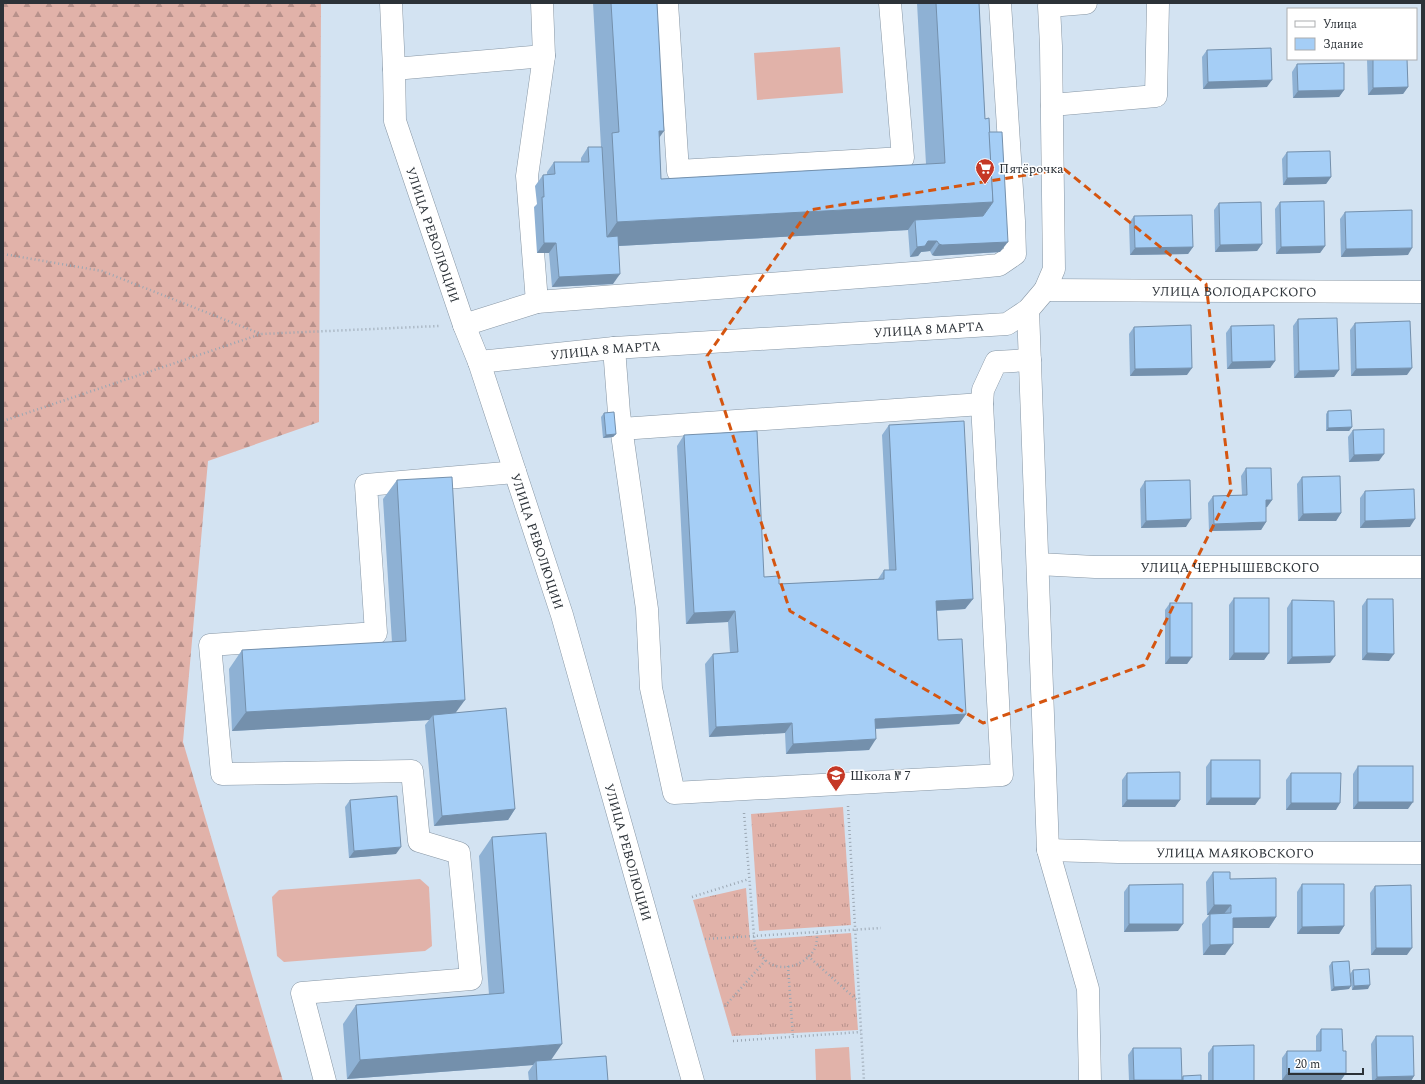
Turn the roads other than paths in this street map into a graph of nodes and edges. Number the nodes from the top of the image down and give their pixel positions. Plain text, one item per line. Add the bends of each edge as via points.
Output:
1 (391, 3) edge
2 (542, 3) edge
3 (667, 3) edge
4 (890, 3) edge
5 (1000, 3) edge
6 (1086, 3) edge
7 (1158, 3) edge
8 (1049, 5) edge
9 (544, 56) junction
10 (394, 69) junction
11 (1052, 106) junction
12 (1045, 290) junction
13 (1422, 292) edge
14 (537, 302) junction
15 (1028, 310) junction
16 (464, 325) junction
17 (614, 348) junction
18 (1030, 360) junction
19 (479, 362) junction
20 (982, 404) junction
21 (621, 429) junction
22 (515, 472) junction
23 (1038, 564) junction
24 (1422, 567) edge
25 (1048, 850) junction
26 (1422, 853) edge
27 (325, 1081) edge
28 (693, 1081) edge
29 (1090, 1081) edge

1 - 10 street, УЛИЦА РЕВОЛЮЦИИ
2 - 9 street
3 - 4 street via 678,171 902,158
5 - 14 street via 1015,254 999,265
6 - 8 street, УЛИЦА 8 МАРТА
7 - 11 street via 1156,96
8 - 11 street, УЛИЦА 8 МАРТА
9 - 10 street
9 - 14 street via 526,176
10 - 16 street, УЛИЦА РЕВОЛЮЦИИ via 395,121
11 - 12 street, УЛИЦА 8 МАРТА via 1054,269
12 - 13 street, УЛИЦА ВОЛОДАРСКОГО
12 - 15 street, УЛИЦА 8 МАРТА
14 - 16 street
15 - 17 street, УЛИЦА 8 МАРТА via 1007,324
15 - 18 street
16 - 19 street, УЛИЦА РЕВОЛЮЦИИ
17 - 19 street, УЛИЦА 8 МАРТА
17 - 21 street
18 - 20 street via 996,362 983,390
18 - 23 street
19 - 22 street, УЛИЦА РЕВОЛЮЦИИ
20 - 21 street
20 - 21 street via 1002,775 674,794 651,688 647,609
22 - 27 street via 366,485 376,633 210,645 222,774 412,771 419,841 459,853 472,979 302,993
22 - 28 street, УЛИЦА РЕВОЛЮЦИИ via 562,615
23 - 24 street, УЛИЦА ЧЕРНЫШЕВСКОГО via 1095,567
23 - 25 street
25 - 26 street, УЛИЦА МАЯКОВСКОГО
25 - 29 street via 1088,989

